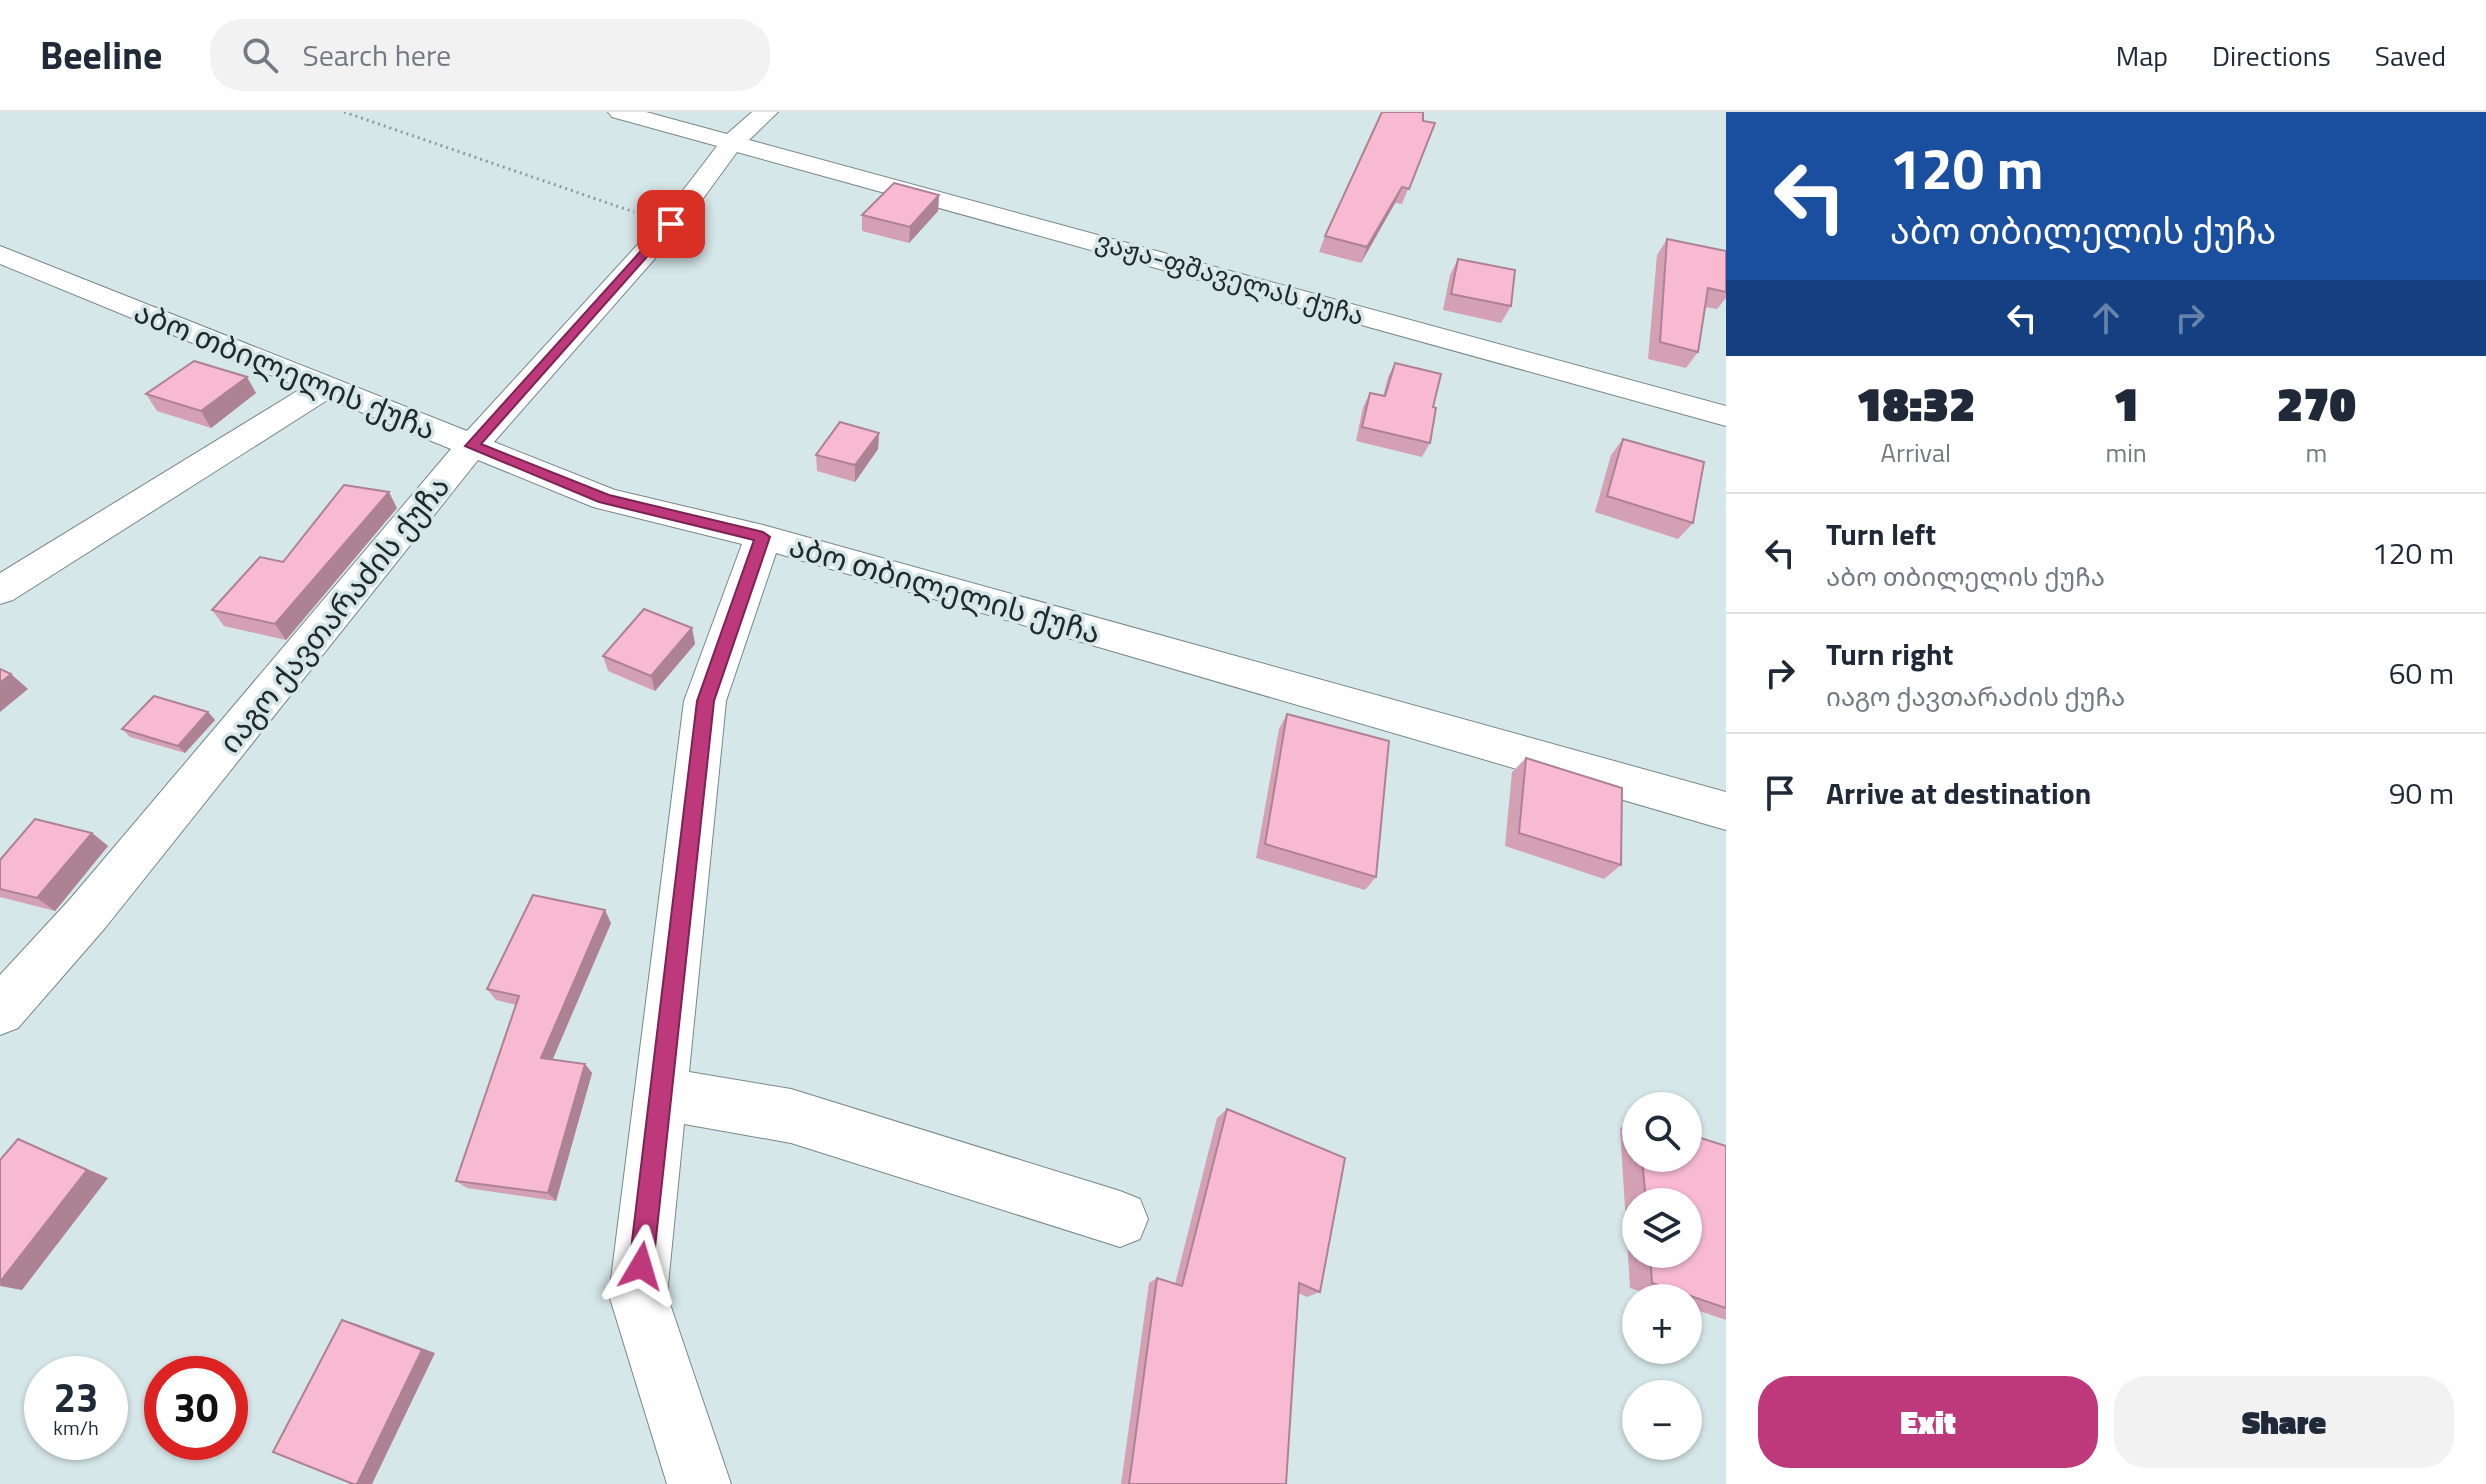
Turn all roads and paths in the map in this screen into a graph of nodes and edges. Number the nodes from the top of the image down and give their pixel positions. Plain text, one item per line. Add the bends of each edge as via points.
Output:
1 (344, 112) edge
2 (620, 112) edge
3 (766, 112) edge
4 (733, 141) junction
5 (671, 224) junction
6 (0, 254) edge
7 (329, 385) junction
8 (1726, 416) edge
9 (472, 446) junction
10 (763, 537) junction
11 (0, 591) edge
12 (1726, 811) edge
13 (0, 1011) edge
14 (661, 1093) junction
15 (1120, 1219) dead end
16 (699, 1484) edge

1 - 5 path
2 - 4 street, ვაჟა-ფშაველას ქუჩა
3 - 4 street, იაგო ქავთარაძის ქუჩა
4 - 5 street, იაგო ქავთარაძის ქუჩა
4 - 8 street, ვაჟა-ფშაველას ქუჩა
5 - 9 street, იაგო ქავთარაძის ქუჩა
6 - 7 street, აბო თბილელის ქუჩა
7 - 9 street, აბო თბილელის ქუჩა
7 - 11 street
9 - 10 street, აბო თბილელის ქუჩა via 605,499
9 - 13 street, იაგო ქავთარაძის ქუჩა via 98,901
10 - 12 street, აბო თბილელის ქუჩა
10 - 14 street via 705,701
14 - 15 street via 791,1116
14 - 16 street via 638,1295

